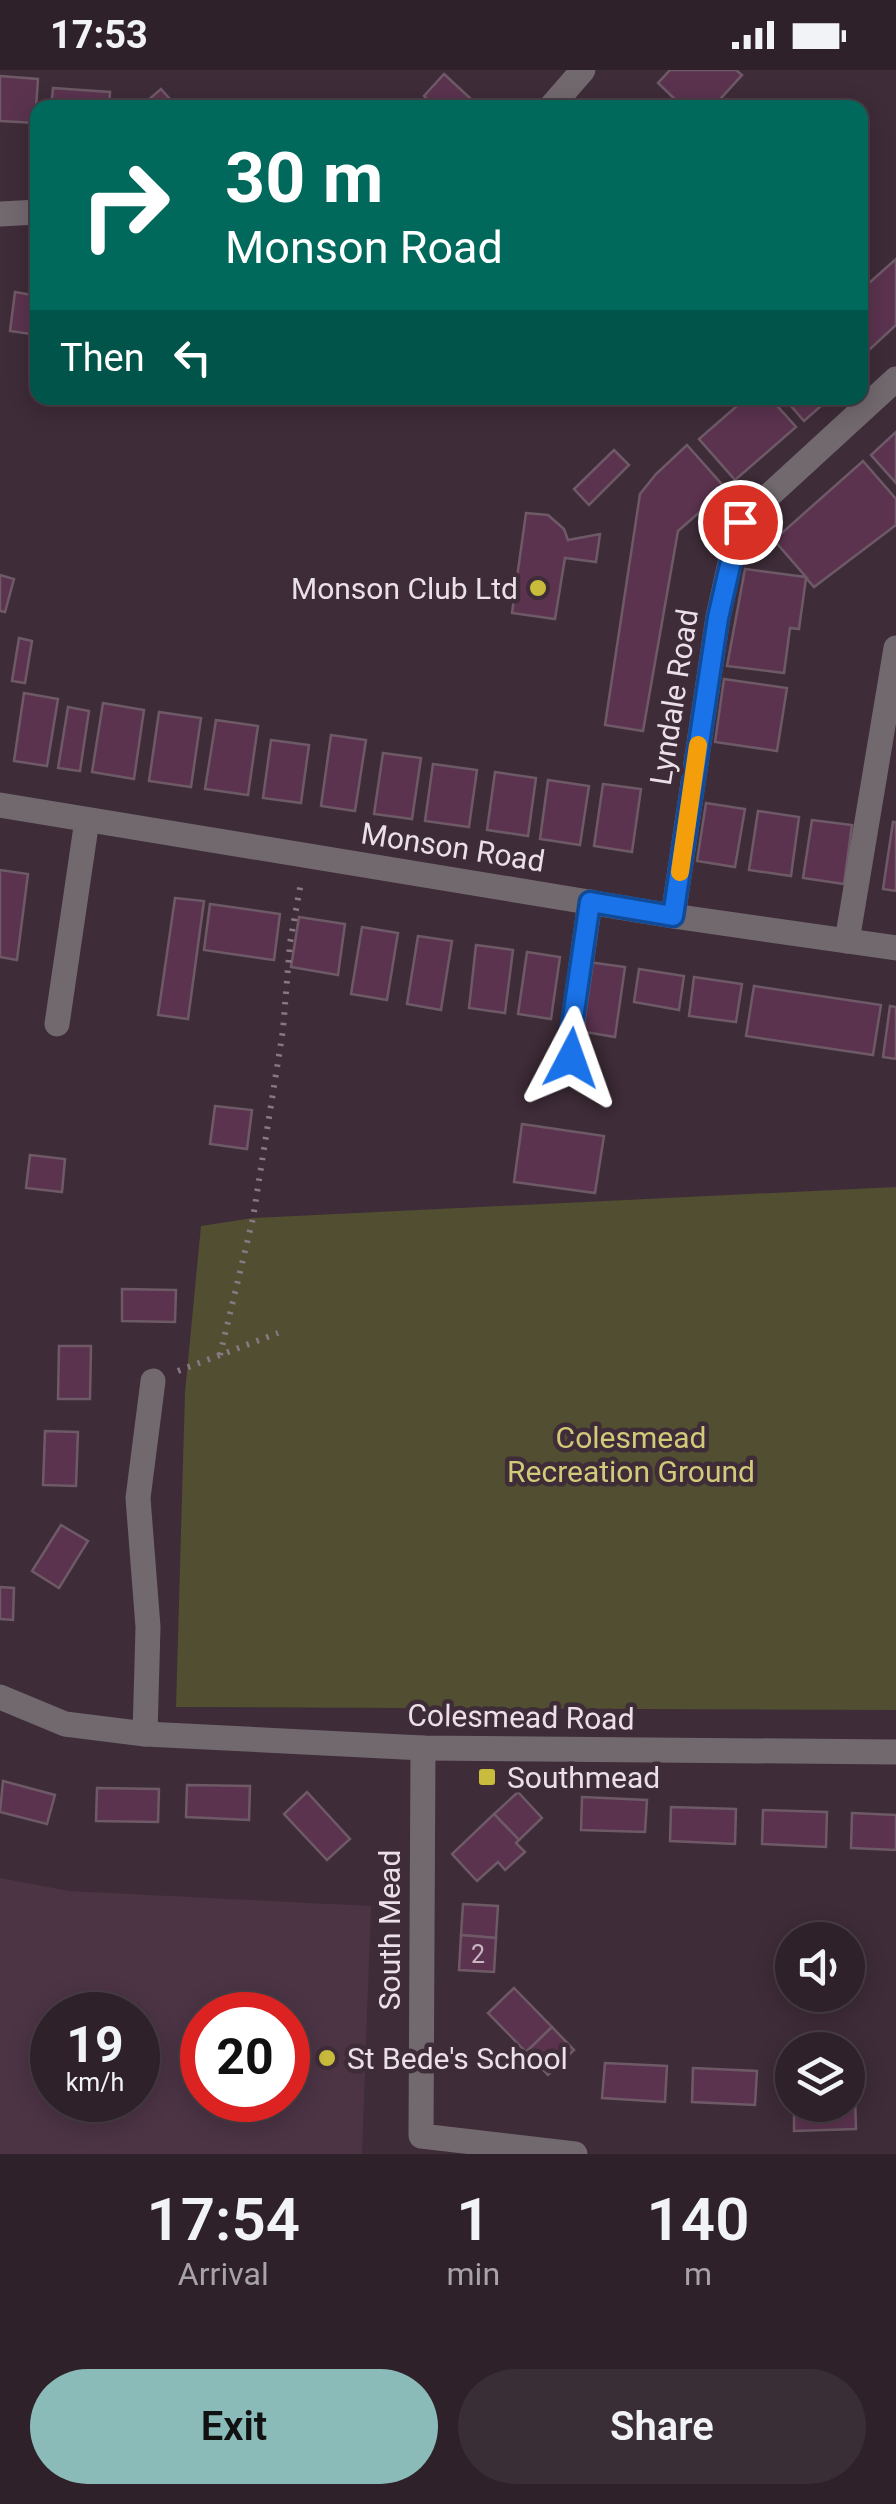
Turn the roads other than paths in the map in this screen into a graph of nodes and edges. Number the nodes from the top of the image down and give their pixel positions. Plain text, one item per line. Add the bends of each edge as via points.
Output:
1 (583, 70) edge
2 (557, 100) edge
3 (30, 212) edge
4 (0, 214) edge
5 (896, 379) edge
6 (868, 405) edge
7 (868, 405) edge
8 (896, 648) edge
9 (0, 806) edge
10 (87, 820) junction
11 (590, 902) junction
12 (673, 916) junction
13 (847, 941) junction
14 (896, 948) edge
15 (57, 1024) dead end
16 (583, 1073) dead end
17 (153, 1381) road end
18 (0, 1697) edge
19 (146, 1734) junction
20 (423, 1748) junction
21 (896, 1752) edge
22 (575, 2154) edge

1 - 2 street
3 - 4 street
5 - 7 street, Lyndale Road
6 - 12 street, Lyndale Road via 740,522 718,618
8 - 13 street
9 - 10 street, Monson Road
10 - 11 street, Monson Road
10 - 15 street
11 - 12 street, Monson Road
11 - 16 street via 570,1050
12 - 13 street, Monson Road
13 - 14 street, Monson Road
17 - 19 street via 138,1498 148,1626
18 - 19 street, Colesmead Road via 65,1724
19 - 20 street, Colesmead Road
20 - 21 street, Colesmead Road
20 - 22 street, South Mead via 421,2136

